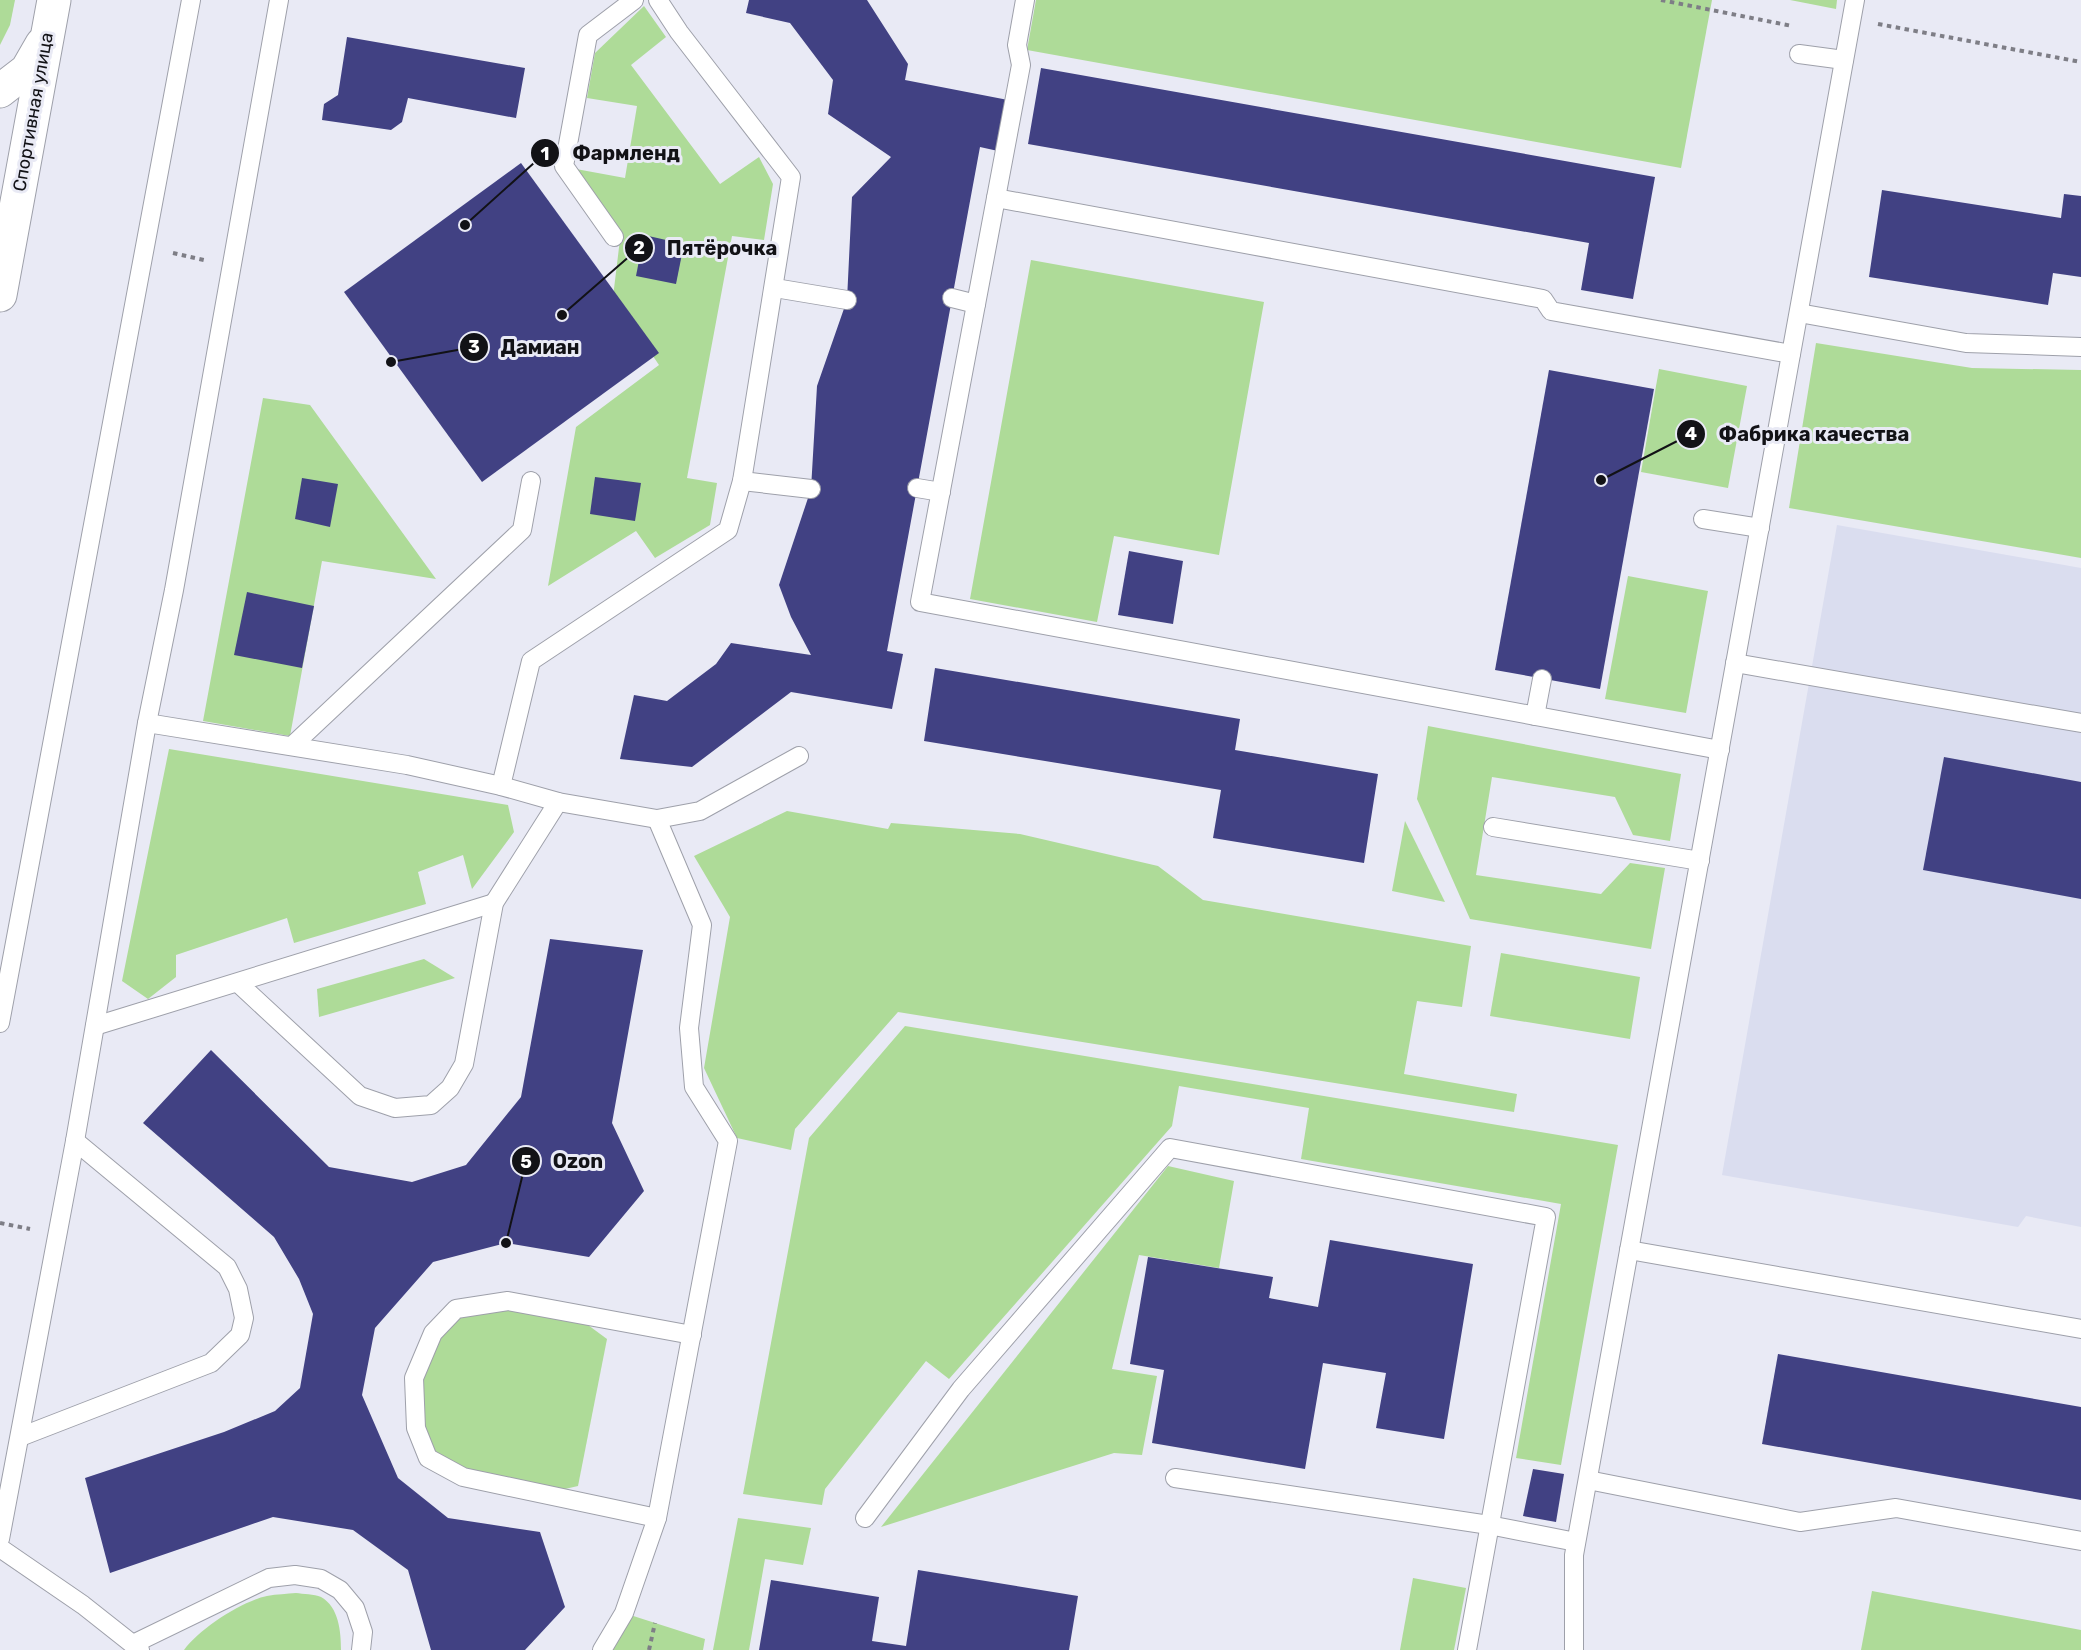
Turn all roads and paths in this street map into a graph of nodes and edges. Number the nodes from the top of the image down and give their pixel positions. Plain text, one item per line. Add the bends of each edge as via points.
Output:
1 (54, 0) edge
2 (191, 0) edge
3 (279, 0) edge
4 (634, 0) edge
5 (658, 0) edge
6 (1025, 0) edge
7 (1661, 0) edge
8 (1855, 0) edge
9 (48, 32) junction
10 (1848, 38) junction
11 (1799, 54) dead end
12 (1844, 60) junction
13 (2081, 62) edge
14 (0, 91) edge
15 (996, 198) junction
16 (614, 237) dead end
17 (145, 247) junction
18 (231, 266) junction
19 (775, 288) junction
20 (0, 295) edge
21 (952, 298) dead end
22 (847, 300) dead end
23 (976, 304) junction
24 (1799, 313) junction
25 (2081, 347) edge
26 (1791, 354) junction
27 (531, 481) dead end
28 (742, 482) junction
29 (917, 488) dead end
30 (811, 489) dead end
31 (941, 492) junction
32 (1703, 519) dead end
33 (1760, 528) junction
34 (1735, 663) junction
35 (1542, 679) dead end
36 (1535, 716) junction
37 (147, 723) junction
38 (2081, 723) edge
39 (293, 745) junction
40 (1720, 750) junction
41 (799, 756) dead end
42 (501, 786) junction
43 (558, 802) junction
44 (657, 819) junction
45 (1493, 827) dead end
46 (1700, 861) junction
47 (494, 903) junction
48 (238, 983) junction
49 (0, 1023) edge
50 (95, 1026) junction
51 (75, 1141) junction
52 (1629, 1250) junction
53 (2081, 1329) edge
54 (692, 1335) junction
55 (20, 1437) junction
56 (1175, 1478) dead end
57 (1588, 1480) junction
58 (657, 1518) junction
59 (865, 1518) dead end
60 (1490, 1526) junction
61 (0, 1539) edge
62 (2081, 1541) edge
63 (1576, 1542) junction
64 (0, 1548) edge
65 (655, 1623) dead end
66 (137, 1647) edge
67 (361, 1650) edge
68 (602, 1650) edge
69 (649, 1650) edge
70 (1467, 1650) edge
71 (1574, 1650) edge

1 - 9 main road, Спортивная улица
2 - 17 lane
3 - 18 lane
4 - 16 lane via 588,35 564,166
5 - 19 lane via 791,177
6 - 15 lane via 1017,45 1021,65
7 - 10 path
8 - 10 lane
9 - 14 main road via 27,70
9 - 20 main road, Спортивная улица
10 - 12 lane
10 - 13 path via 1872,23
11 - 12 lane
12 - 24 lane
15 - 23 lane
15 - 26 lane via 1543,299 1551,311
17 - 18 path
17 - 49 lane
18 - 37 lane
19 - 22 lane
19 - 28 lane
21 - 23 lane
23 - 31 lane
24 - 25 lane via 1966,343
24 - 26 lane
26 - 33 lane
27 - 39 lane via 522,530
28 - 30 lane
28 - 42 lane via 728,530 531,661
29 - 31 lane
31 - 36 lane via 920,602
32 - 33 lane
33 - 34 lane
34 - 38 lane
34 - 40 lane
35 - 36 lane
36 - 40 lane
37 - 39 lane
37 - 50 lane
39 - 42 lane
40 - 46 lane
41 - 44 lane via 700,811
42 - 43 lane
43 - 44 lane
43 - 47 lane
44 - 54 lane via 702,925 689,1028 694,1087 728,1141
45 - 46 lane
46 - 52 lane
47 - 48 lane
47 - 48 lane via 464,1064 450,1088 431,1105 395,1108 360,1096
48 - 50 lane
50 - 51 lane
51 - 55 lane
51 - 55 lane via 226,1268 238,1289 244,1318 240,1335 211,1364
52 - 53 lane
52 - 57 lane
54 - 58 lane
54 - 58 lane via 508,1301 456,1309 433,1333 414,1378 416,1428 428,1458 463,1477
55 - 61 lane
56 - 60 lane
57 - 62 lane via 1800,1522 1896,1508
57 - 63 lane
58 - 68 lane via 624,1613
59 - 60 lane via 961,1389 1170,1148 1546,1217
60 - 63 lane
60 - 70 lane
63 - 71 lane
64 - 66 lane
65 - 69 path
66 - 67 lane via 269,1578 295,1575 321,1579 340,1590 355,1608 363,1632

